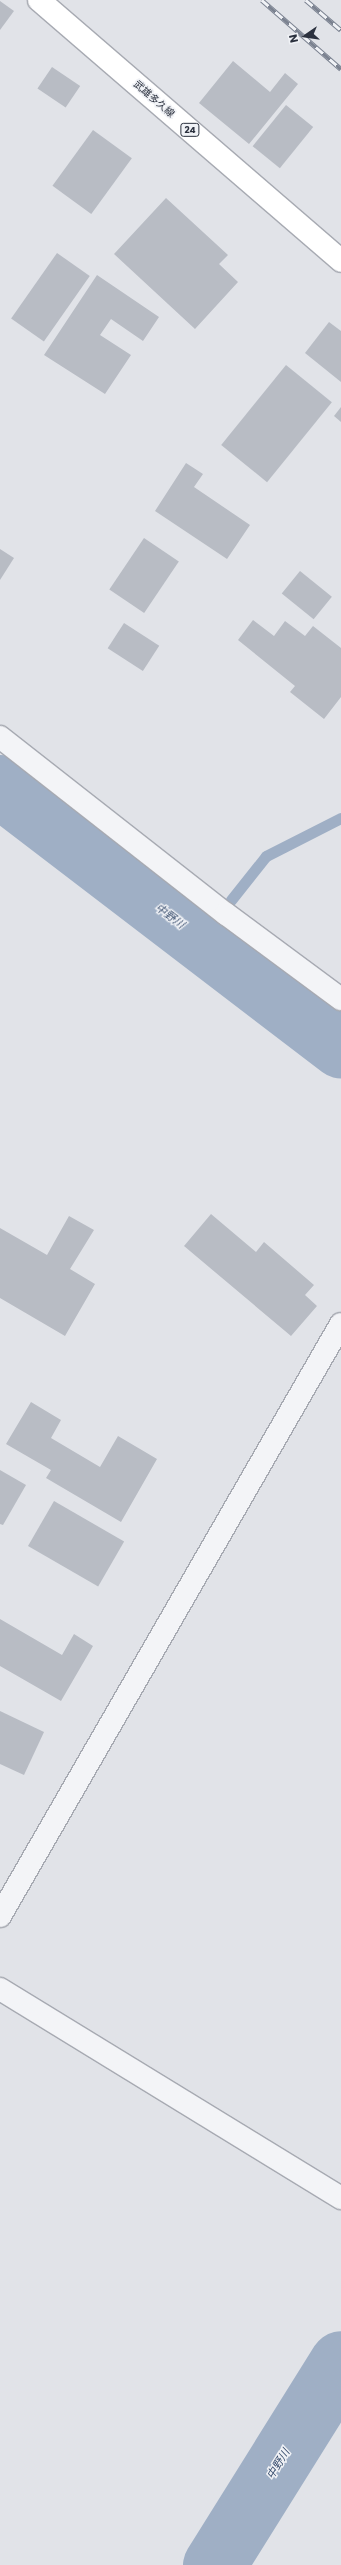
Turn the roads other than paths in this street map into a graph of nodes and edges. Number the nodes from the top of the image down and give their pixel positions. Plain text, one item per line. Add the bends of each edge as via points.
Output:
1 (39, 0) edge
2 (341, 261) edge
3 (0, 737) edge
4 (341, 998) edge
5 (341, 1324) edge
6 (0, 1916) edge
7 (0, 1989) edge
8 (341, 2198) edge

1 - 2 main road, 武雄多久線 / 24
3 - 4 street via 226,914
5 - 6 street
7 - 8 street

